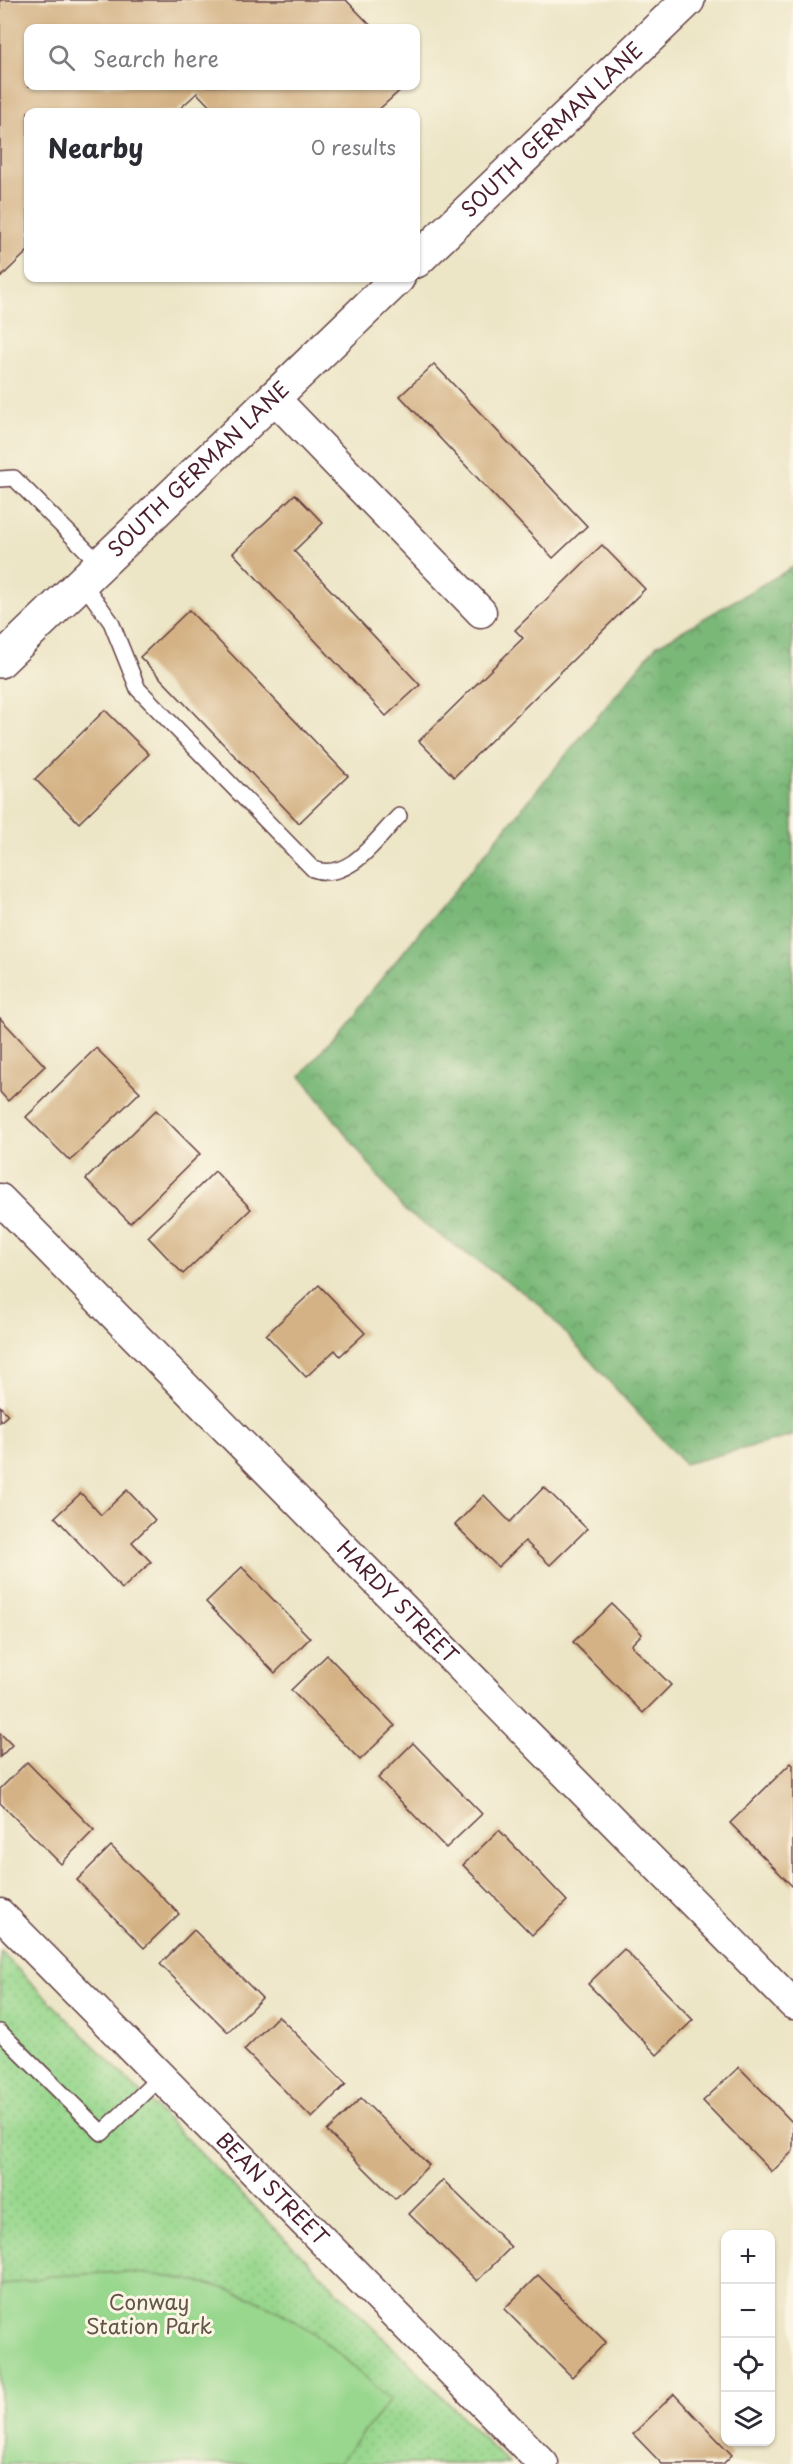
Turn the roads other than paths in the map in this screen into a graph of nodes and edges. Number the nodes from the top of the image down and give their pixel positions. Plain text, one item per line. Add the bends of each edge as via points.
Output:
1 (688, 0) edge
2 (420, 257) edge
3 (394, 282) edge
4 (273, 397) junction
5 (0, 479) edge
6 (91, 573) junction
7 (481, 612) dead end
8 (0, 661) edge
9 (399, 816) dead end
10 (0, 1199) edge
11 (0, 1914) edge
12 (793, 2004) edge
13 (0, 2032) edge
14 (160, 2077) junction
15 (543, 2464) edge

1 - 2 street, SOUTH GERMAN LANE
3 - 4 street, SOUTH GERMAN LANE
4 - 6 street, SOUTH GERMAN LANE
4 - 7 street
5 - 6 lane via 14,478
6 - 8 street, SOUTH GERMAN LANE
6 - 9 lane via 138,689 313,869 325,874 350,866
10 - 12 street, HARDY STREET
11 - 14 street, BEAN STREET
13 - 14 lane via 102,2133
14 - 15 street, BEAN STREET

